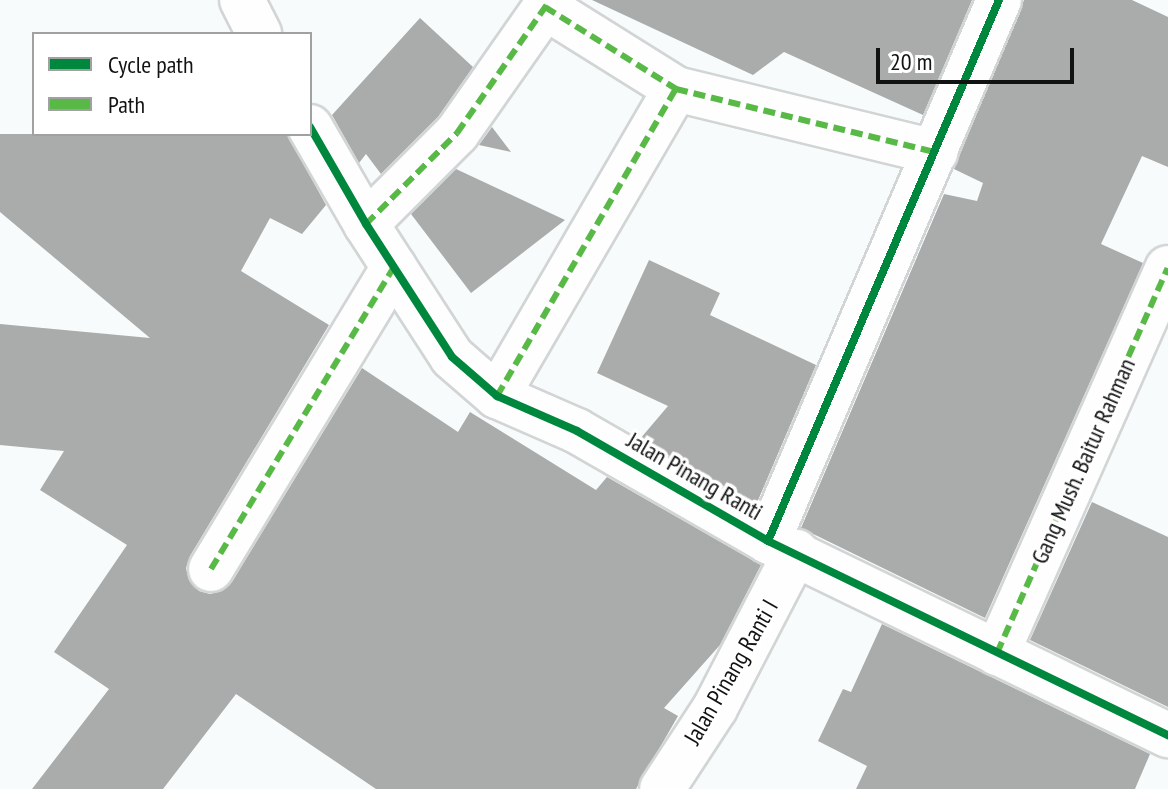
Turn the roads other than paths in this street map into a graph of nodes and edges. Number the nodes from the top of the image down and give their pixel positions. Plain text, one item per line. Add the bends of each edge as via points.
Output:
1 (242, 0) edge
2 (999, 0) edge
3 (547, 4) edge
4 (258, 32) edge
5 (676, 89) junction
6 (312, 130) edge
7 (935, 152) junction
8 (366, 224) junction
9 (394, 267) junction
10 (1168, 268) edge
11 (497, 396) junction
12 (782, 547) junction
13 (211, 569) dead end
14 (997, 653) junction
15 (1168, 735) edge
16 (662, 789) edge

1 - 4 street
2 - 7 street, Jalan Pinang Ranti I
3 - 5 street
3 - 8 street via 457,133
5 - 7 street
5 - 11 street
6 - 8 street, Jalan Pinang Ranti
7 - 12 street, Jalan Pinang Ranti I
8 - 9 street, Jalan Pinang Ranti
9 - 11 street, Jalan Pinang Ranti via 452,357
9 - 13 street
10 - 14 street, Gang Mush. Baitur Rahman
11 - 12 street, Jalan Pinang Ranti via 577,431
12 - 14 street, Jalan Pinang Ranti
12 - 16 street, Jalan Pinang Ranti I via 715,708
14 - 15 street, Jalan Pinang Ranti

